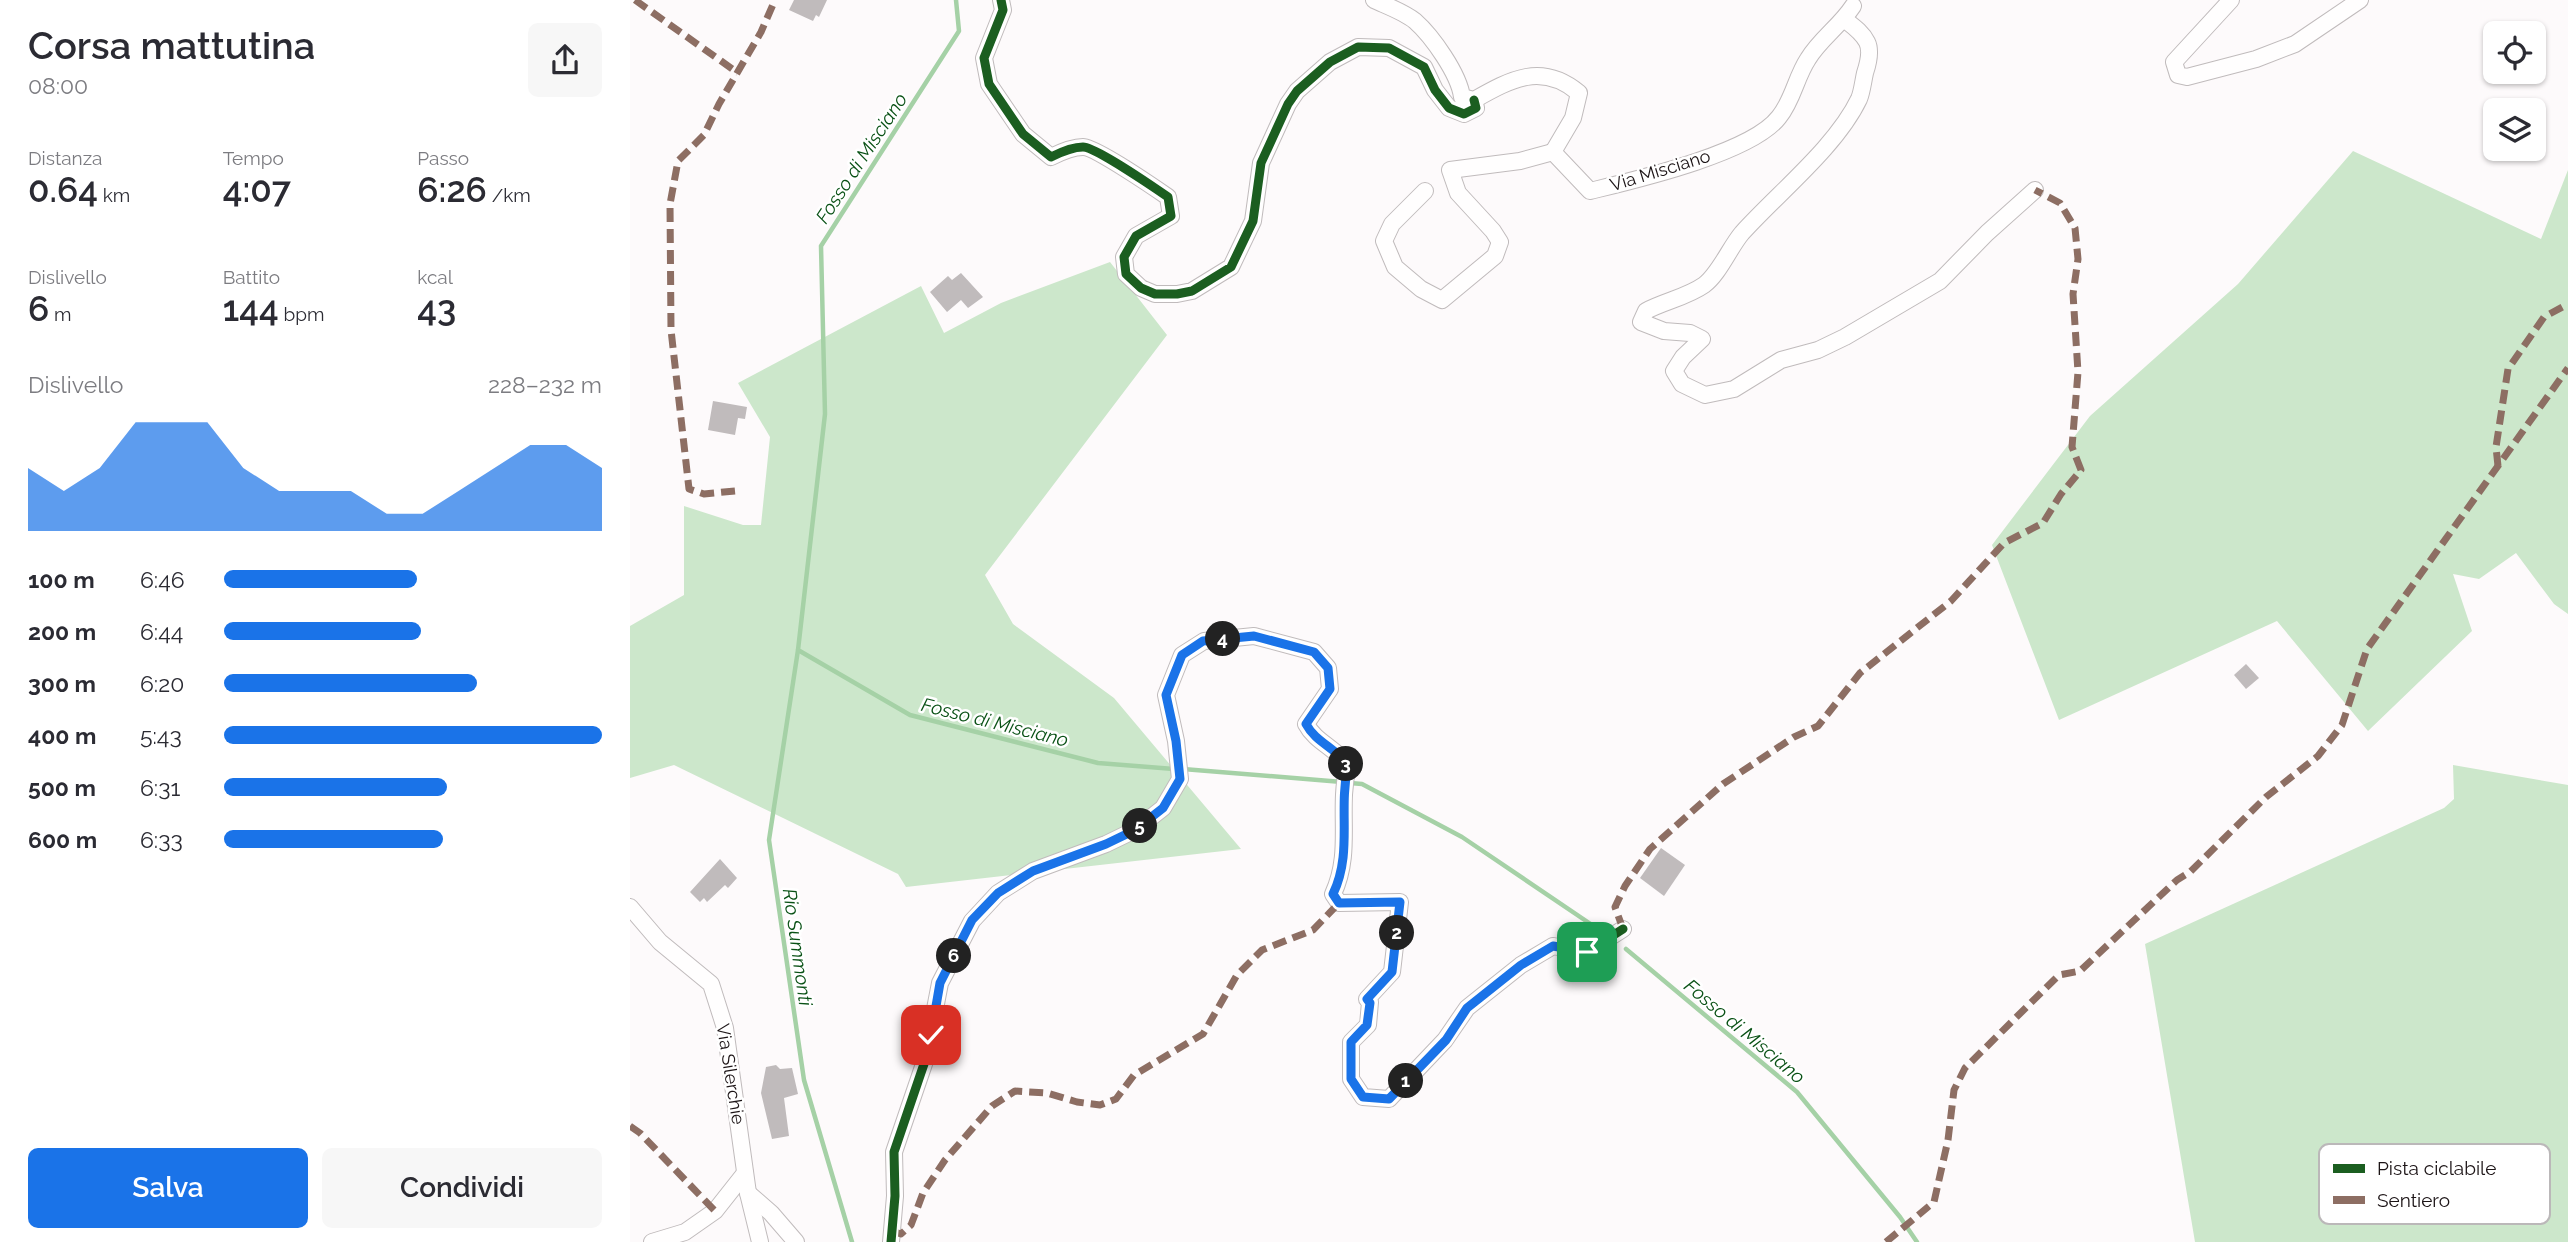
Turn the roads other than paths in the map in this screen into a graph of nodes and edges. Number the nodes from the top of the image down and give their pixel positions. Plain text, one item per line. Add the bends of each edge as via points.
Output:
1 (1001, 0) edge
2 (1374, 0) edge
3 (2231, 0) edge
4 (2360, 0) edge
5 (1474, 100) junction
6 (1553, 152) junction
7 (2035, 190) dead end
8 (1425, 191) dead end
9 (630, 907) edge
10 (1623, 929) dead end
11 (746, 1173) junction
12 (748, 1193) junction
13 (652, 1242) edge
14 (760, 1242) edge
15 (796, 1242) edge
16 (891, 1242) edge

1 - 5 street via 1003,10 984,58 989,84 1023,134 1051,157 1084,147 1111,158 1168,197 1171,216 1136,236 1125,257 1126,274 1155,294 1192,291 1231,267 1253,221 1261,163 1275,131 1297,92 1329,62 1358,47 1389,48 1424,67 1449,108 1464,114 1476,108
2 - 5 street via 1414,20 1447,63 1462,97
3 - 4 street via 2174,62 2178,75 2187,77 2244,62 2295,44
5 - 6 street via 1506,82 1534,75 1565,80 1579,93 1573,117
6 - 7 street, Via Misciano via 1590,191 1683,166 1757,137 1778,118 1807,61 1849,13 1869,44 1859,99 1806,169 1740,235 1707,283 1646,311 1641,322 1702,339 1674,371 1682,384 1705,395 1734,389 1781,360 1818,350 1941,281
6 - 8 street via 1450,170 1458,194 1500,242 1495,256 1443,300 1395,267 1384,241 1392,224
9 - 11 street, Via Silerchie via 660,942 711,984 725,1028
10 - 16 street via 1587,952 1553,946 1521,965 1467,1008 1446,1040 1389,1099 1363,1097 1351,1079 1351,1042 1367,1025 1367,999 1392,972 1400,902 1339,903 1333,894 1345,857 1342,789 1348,766 1341,754 1311,733 1306,724 1330,689 1328,668 1314,652 1254,636 1203,641 1182,655 1166,695 1180,779 1163,808 1135,830 1033,871 998,893 972,920 940,983 925,1061 894,1152
11 - 12 street, Via Silerchie
11 - 13 street via 715,1211 685,1232
12 - 14 street, Via Silerchie
12 - 15 street

